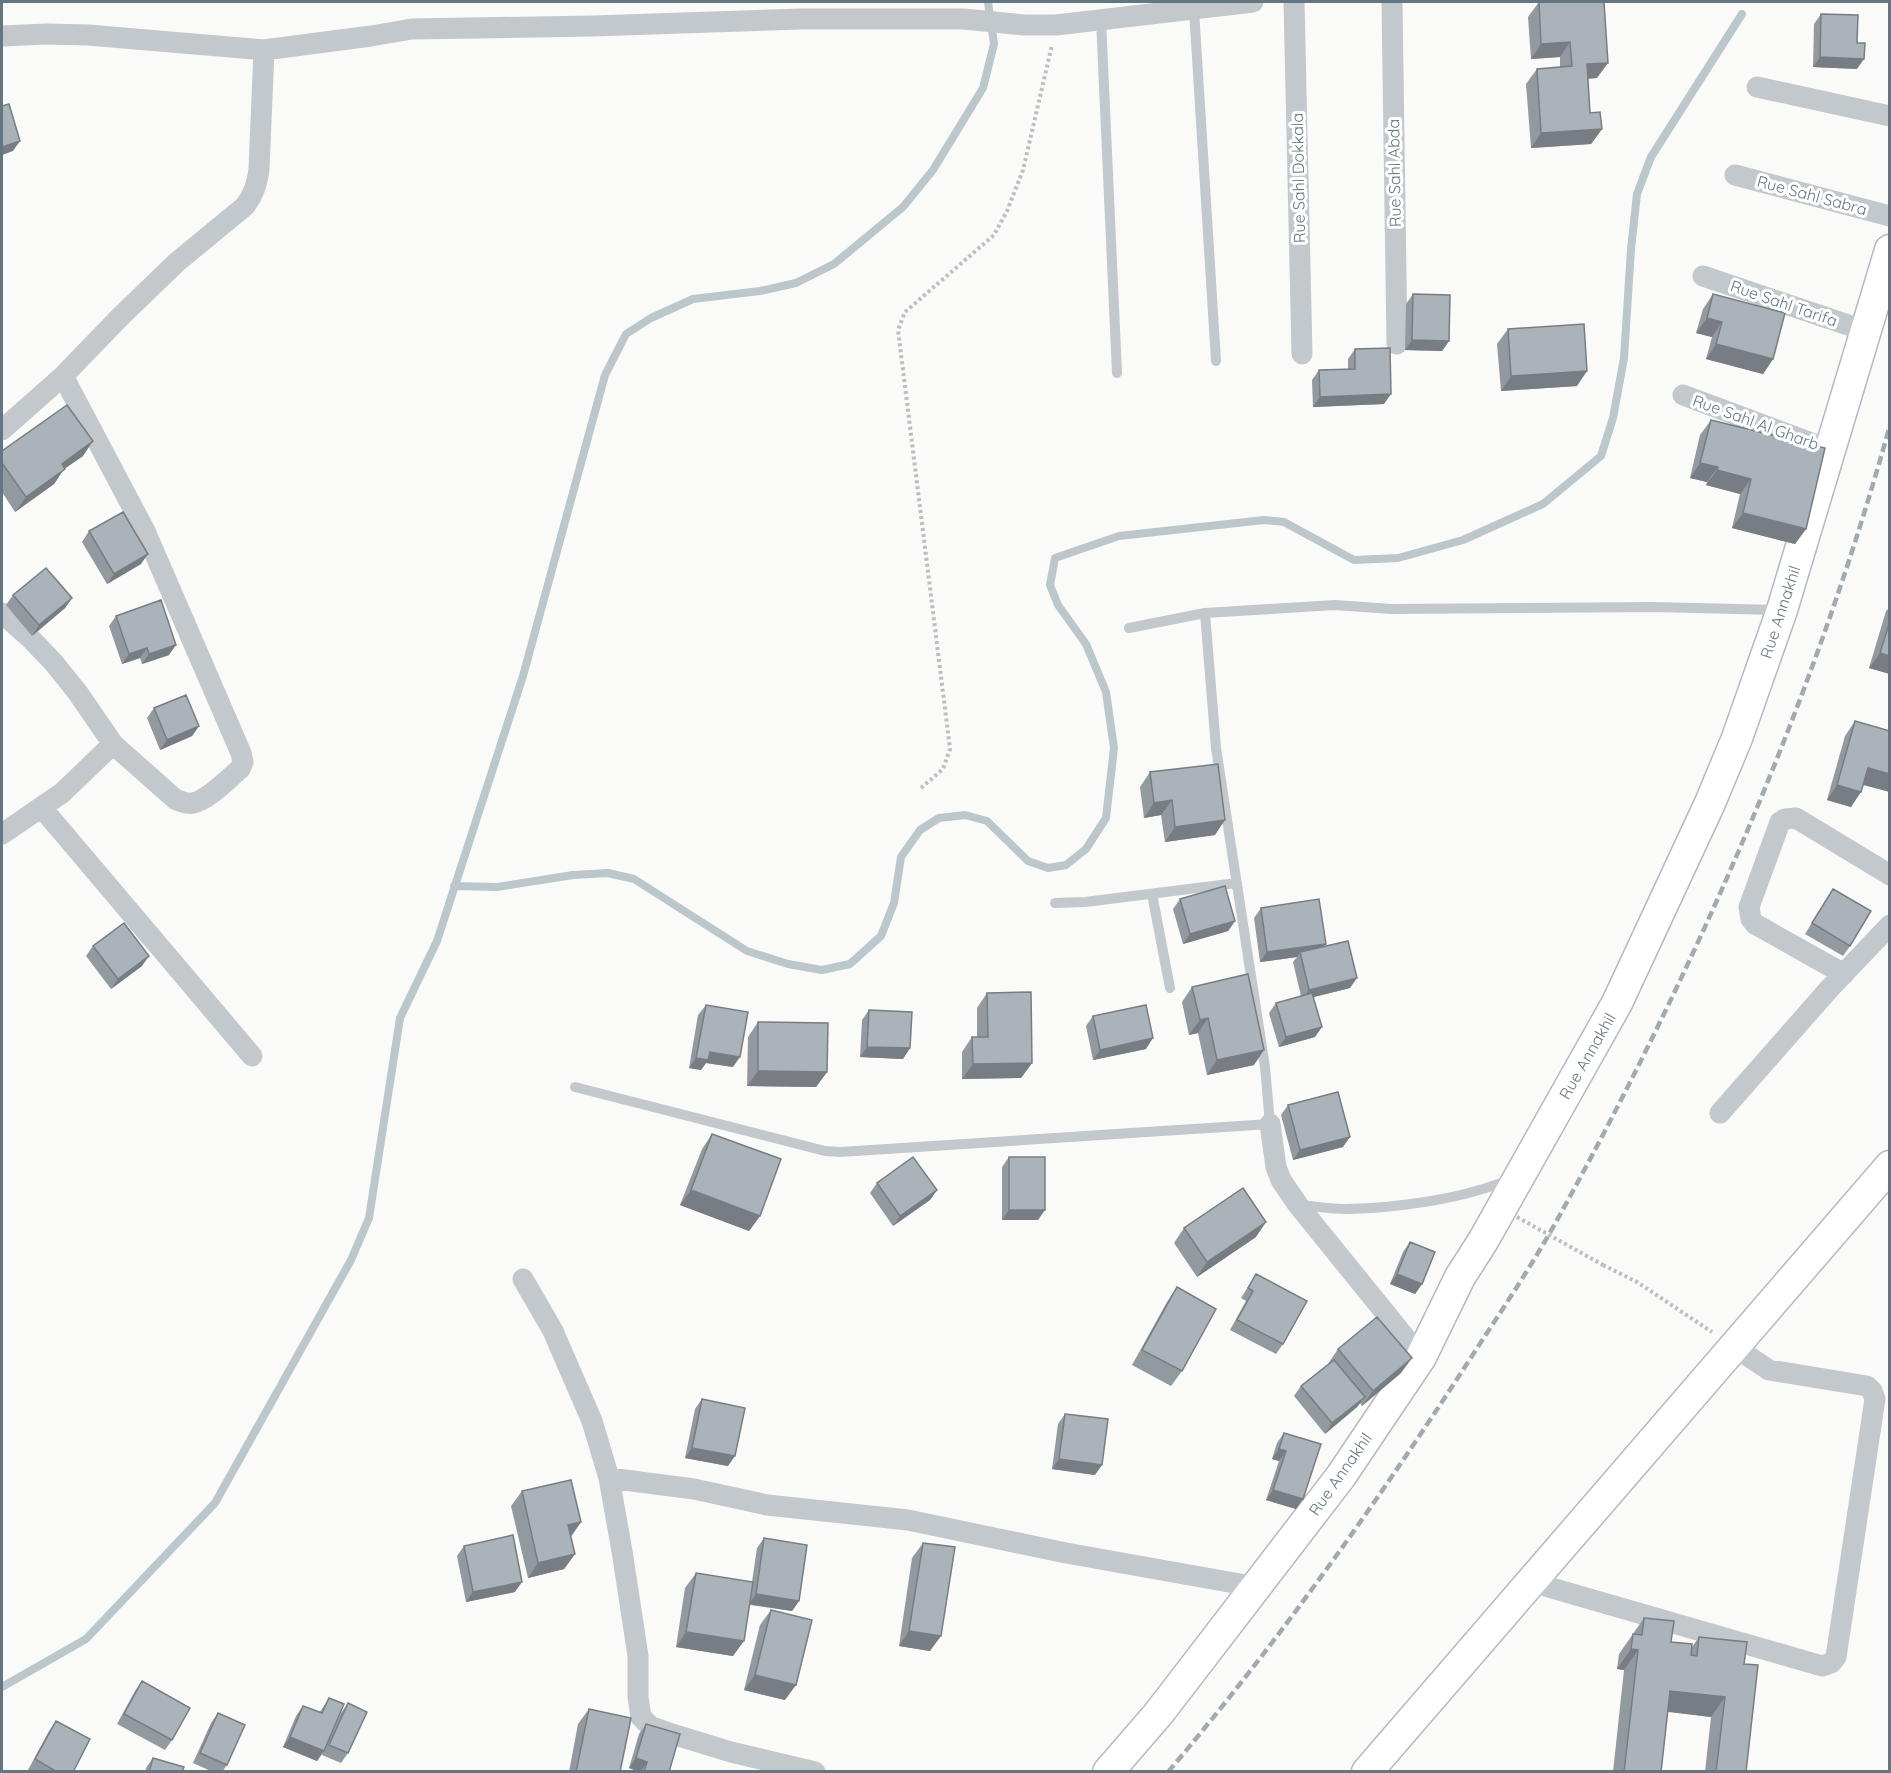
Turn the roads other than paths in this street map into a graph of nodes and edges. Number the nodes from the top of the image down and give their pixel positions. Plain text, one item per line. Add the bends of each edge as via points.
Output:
1 (1253, 2) edge
2 (1294, 2) edge
3 (1392, 2) edge
4 (1194, 10) junction
5 (1101, 20) junction
6 (2, 36) edge
7 (264, 50) junction
8 (1757, 87) dead end
9 (1890, 116) edge
10 (1735, 175) dead end
11 (1890, 216) edge
12 (1890, 250) edge
13 (1703, 276) dead end
14 (1866, 331) junction
15 (1396, 344) dead end
16 (1302, 354) dead end
17 (1216, 361) dead end
18 (1117, 373) dead end
19 (63, 376) junction
20 (1683, 395) dead end
21 (2, 430) edge
22 (1830, 450) junction
23 (1782, 610) junction
24 (2, 613) edge
25 (1205, 613) junction
26 (1129, 628) dead end
27 (113, 744) junction
28 (42, 808) junction
29 (2, 834) edge
30 (1890, 875) edge
31 (1237, 883) junction
32 (1152, 894) junction
33 (1055, 903) dead end
34 (1890, 925) edge
35 (1844, 974) junction
36 (1170, 988) dead end
37 (252, 1056) dead end
38 (575, 1087) dead end
39 (1720, 1113) dead end
40 (1270, 1124) junction
41 (1890, 1166) edge
42 (1520, 1176) junction
43 (1298, 1205) junction
44 (523, 1280) dead end
45 (1733, 1346) junction
46 (1422, 1357) junction
47 (609, 1478) junction
48 (1531, 1582) junction
49 (1257, 1587) junction
50 (815, 1772) edge
51 (1108, 1772) edge
52 (1367, 1772) edge

1 - 4 street
2 - 16 street, Rue Sahl Dokkala
3 - 15 street, Rue Sahl Abda
4 - 5 street
4 - 17 lane
5 - 7 street via 1024,25 964,19 801,19 412,29
5 - 18 lane
6 - 7 street via 88,35
7 - 19 street via 259,169 252,197 177,262
8 - 9 street
10 - 11 street, Rue Sahl Sabra
12 - 14 street, Rue Annakhil
13 - 14 street, Rue Sahl Tarifa
14 - 22 street, Rue Annakhil
19 - 21 street
19 - 27 street via 145,531 243,762 240,770 200,800 183,803
20 - 22 street, Rue Sahl Al Gharb
22 - 23 street, Rue Annakhil
23 - 25 lane via 1391,609 1335,605
23 - 42 street, Rue Annakhil via 1710,803 1617,1003
24 - 27 street via 54,663
25 - 26 lane
25 - 31 lane via 1216,748
27 - 28 street
28 - 29 street
28 - 37 street
30 - 35 street via 1796,818 1780,822 1749,907 1751,919
31 - 32 lane
31 - 40 lane
32 - 33 lane
32 - 36 lane
34 - 35 street
35 - 39 street
38 - 40 lane via 840,1152
40 - 43 street via 1276,1167
41 - 45 street
42 - 43 lane via 1470,1192 1373,1208
42 - 46 street, Rue Annakhil via 1460,1277
43 - 46 street
44 - 47 street via 553,1331 592,1421
45 - 48 street
45 - 48 street via 1769,1370 1868,1386 1875,1399 1836,1657 1831,1663 1822,1666
46 - 49 street, Rue Annakhil via 1341,1476
47 - 49 street via 767,1504 908,1520
47 - 50 street via 638,1656 641,1717 650,1726 669,1733
48 - 52 street
49 - 51 street, Rue Annakhil

